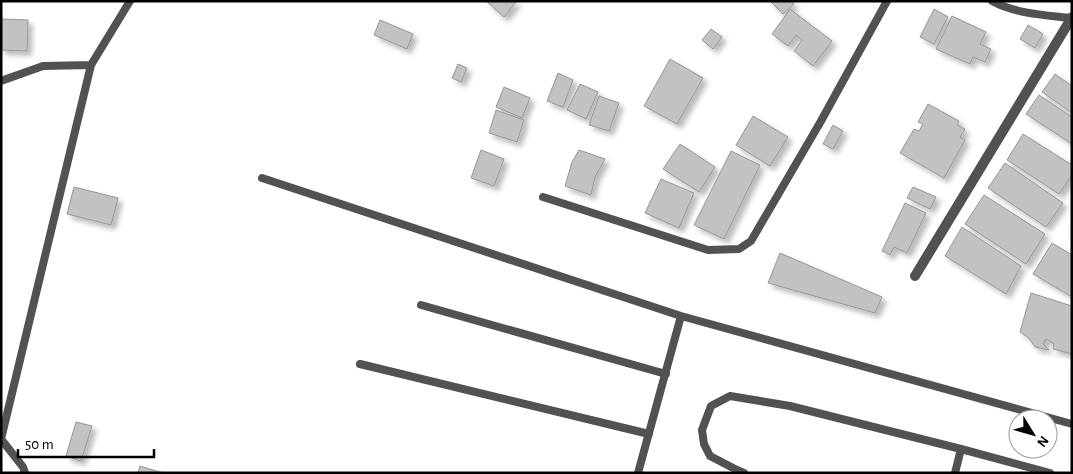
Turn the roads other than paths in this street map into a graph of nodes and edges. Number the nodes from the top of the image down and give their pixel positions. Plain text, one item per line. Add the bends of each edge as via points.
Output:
1 (130, 1) edge
2 (886, 1) edge
3 (992, 1) edge
4 (1071, 17) edge
5 (91, 65) junction
6 (1, 82) edge
7 (262, 178) dead end
8 (543, 197) dead end
9 (915, 276) dead end
10 (421, 305) dead end
11 (681, 316) junction
12 (360, 364) dead end
13 (666, 374) junction
14 (1072, 424) edge
15 (649, 434) junction
16 (961, 449) junction
17 (25, 473) edge
18 (638, 473) edge
19 (744, 473) edge
20 (955, 473) edge
21 (1050, 473) edge

1 - 5 lane
2 - 8 lane via 751,241 739,249 708,250
3 - 4 lane via 1017,10
4 - 9 street
5 - 6 lane via 44,66
5 - 17 lane via 1,439
7 - 11 lane
10 - 13 lane
11 - 13 lane
11 - 14 lane
12 - 15 lane
13 - 15 lane
15 - 18 lane
16 - 19 lane via 790,406 730,396 711,406 702,430 704,444 710,456
16 - 20 lane
16 - 21 lane

